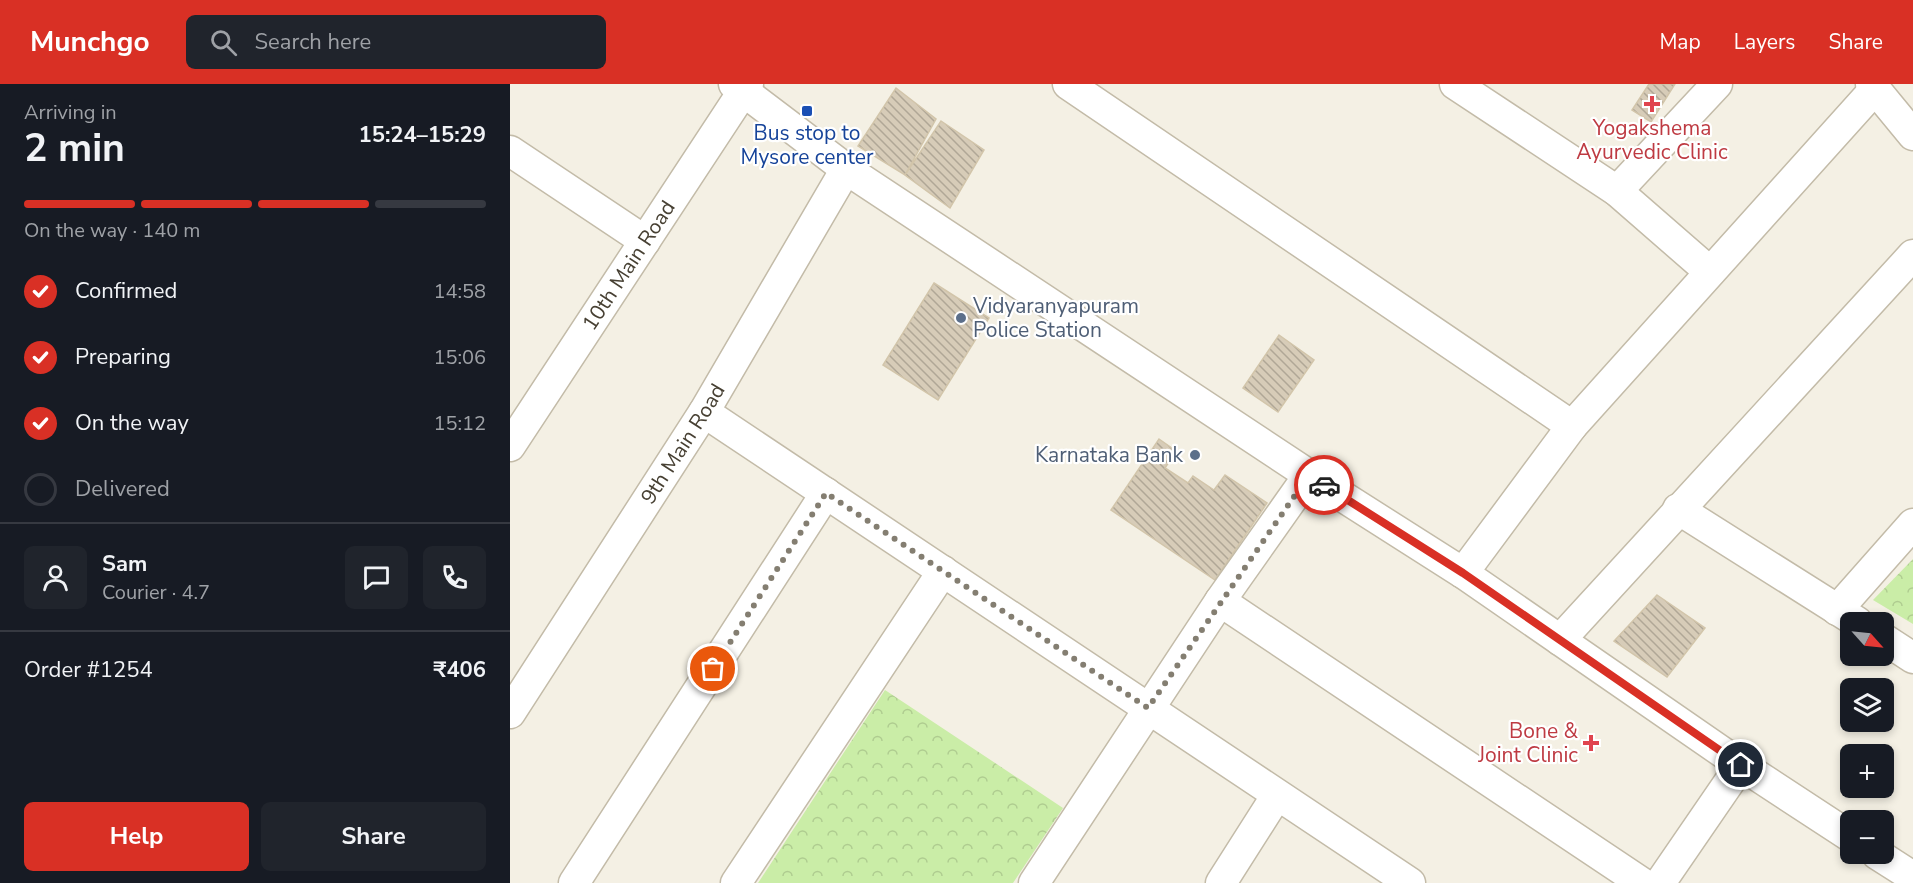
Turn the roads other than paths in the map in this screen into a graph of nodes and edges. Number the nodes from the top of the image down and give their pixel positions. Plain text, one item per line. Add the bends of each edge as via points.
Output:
1 (1068, 84) edge
2 (1455, 84) edge
3 (742, 86) edge
4 (1711, 86) edge
5 (1873, 87) edge
6 (1913, 135) edge
7 (510, 151) edge
8 (846, 169) junction
9 (1617, 191) junction
10 (645, 241) junction
11 (1913, 255) edge
12 (1710, 272) junction
13 (704, 412) junction
14 (1572, 426) junction
15 (510, 446) edge
16 (1309, 475) junction
17 (826, 493) junction
18 (1678, 509) junction
19 (1913, 524) edge
20 (943, 571) junction
21 (1463, 573) junction
22 (1220, 601) junction
23 (1841, 612) edge
24 (1850, 612) edge
25 (1560, 640) junction
26 (1894, 646) edge
27 (1913, 658) edge
28 (1148, 708) junction
29 (510, 713) edge
30 (1741, 765) junction
31 (1277, 795) junction
32 (1840, 830) edge
33 (1893, 864) edge
34 (1913, 877) edge
35 (574, 883) edge
36 (736, 883) edge
37 (1034, 883) edge
38 (1221, 883) edge
39 (1410, 883) edge
40 (1642, 883) edge
41 (1660, 883) edge

1 - 14 street
2 - 9 street
3 - 8 street
3 - 10 street, 10th Main Road
4 - 9 street
5 - 6 street
5 - 12 street
7 - 10 street
8 - 13 street, 9th Main Road
8 - 16 street
9 - 12 street
10 - 15 street, 10th Main Road
11 - 18 street
12 - 14 street
13 - 17 street
13 - 29 street, 9th Main Road
14 - 21 street
16 - 21 street
16 - 22 street
17 - 20 street
17 - 35 street
18 - 23 street
18 - 25 street
19 - 24 street
20 - 28 street
20 - 36 street
21 - 25 street
22 - 28 street
22 - 40 street
25 - 30 street
26 - 27 street
28 - 31 street
28 - 37 street
30 - 32 street
30 - 41 street
31 - 38 street
31 - 39 street
33 - 34 street

